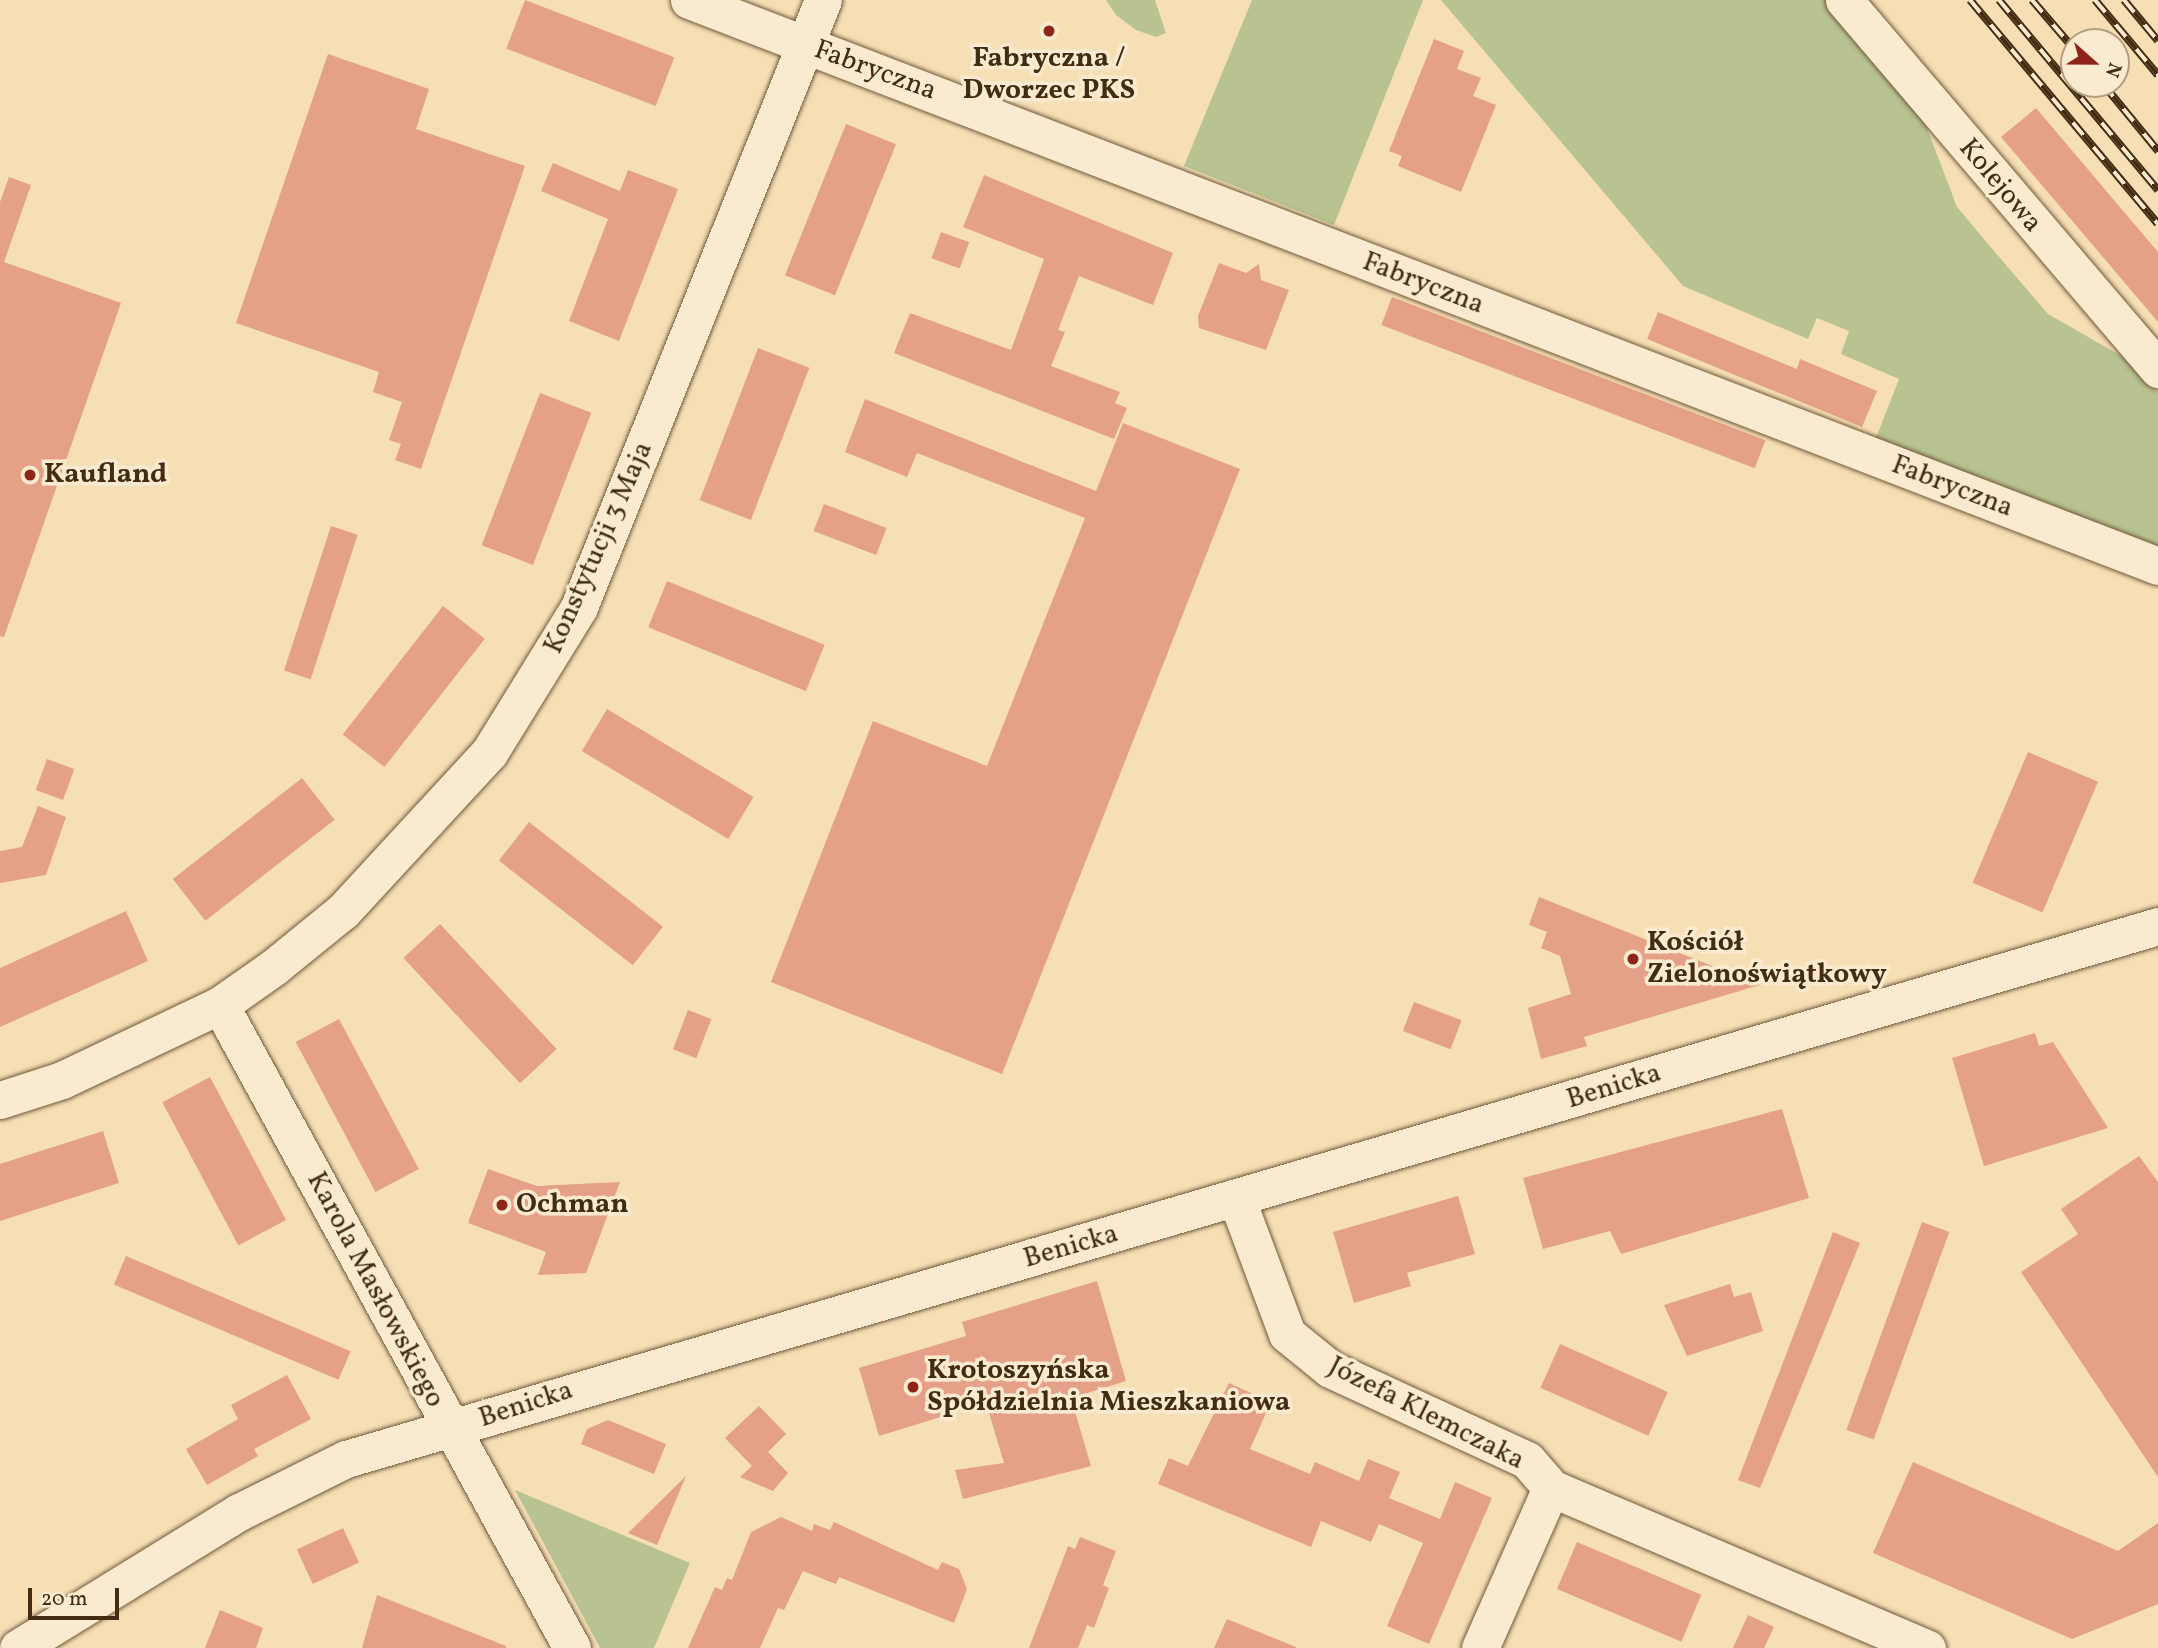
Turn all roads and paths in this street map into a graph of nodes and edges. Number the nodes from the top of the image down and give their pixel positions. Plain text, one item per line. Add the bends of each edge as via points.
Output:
1 (689, 0) edge
2 (823, 0) edge
3 (1844, 0) edge
4 (804, 45) junction
5 (2158, 369) edge
6 (2158, 566) edge
7 (2158, 926) edge
8 (220, 1005) junction
9 (0, 1100) edge
10 (1237, 1200) junction
11 (451, 1430) junction
12 (1551, 1488) junction
13 (18, 1648) edge
14 (572, 1648) edge
15 (1480, 1648) edge
16 (1927, 1648) edge

1 - 4 street, Fabryczna
2 - 4 street, Konstytucji 3 Maja
3 - 5 street, Kolejowa
4 - 6 street, Fabryczna
4 - 8 street, Konstytucji 3 Maja via 579,607 531,691 489,753 343,911
7 - 10 street, Benicka
8 - 9 street, Konstytucji 3 Maja via 62,1080
8 - 11 street, Karola Masłowskiego
10 - 11 street, Benicka via 574,1389
10 - 12 street, Józefa Klemczaka via 1287,1334 1330,1368 1527,1460
11 - 13 street, Benicka via 346,1459 239,1512
11 - 14 street, Karola Masłowskiego
12 - 15 street
12 - 16 street, Józefa Klemczaka

